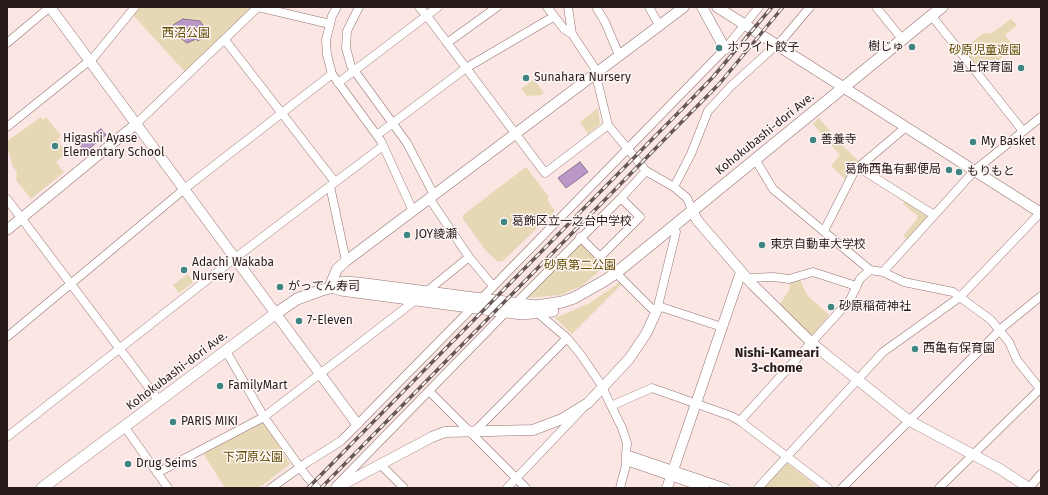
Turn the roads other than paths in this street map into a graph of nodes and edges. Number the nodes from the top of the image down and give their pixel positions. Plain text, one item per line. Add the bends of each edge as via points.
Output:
1 (50, 7) edge
2 (134, 7) edge
3 (258, 7) edge
4 (337, 7) edge
5 (359, 7) edge
6 (419, 7) edge
7 (438, 7) edge
8 (497, 7) edge
9 (547, 7) edge
10 (568, 7) edge
11 (596, 7) edge
12 (649, 7) edge
13 (684, 7) edge
14 (702, 7) edge
15 (717, 7) edge
16 (759, 7) edge
17 (810, 7) edge
18 (876, 7) edge
19 (942, 7) edge
20 (931, 15) junction
21 (427, 16) junction
22 (553, 17) junction
23 (330, 24) junction
24 (659, 25) junction
25 (746, 25) junction
26 (572, 34) junction
27 (902, 39) junction
28 (225, 40) junction
29 (447, 43) junction
30 (7, 44) edge
31 (776, 44) junction
32 (725, 49) junction
33 (619, 56) junction
34 (89, 60) junction
35 (466, 68) junction
36 (353, 71) junction
37 (596, 73) junction
38 (332, 74) junction
39 (338, 83) junction
40 (844, 87) junction
41 (282, 111) junction
42 (1041, 117) edge
43 (392, 123) junction
44 (136, 124) junction
45 (608, 125) junction
46 (7, 127) edge
47 (906, 127) junction
48 (1023, 132) junction
49 (516, 134) junction
50 (377, 135) junction
51 (383, 146) junction
52 (627, 150) junction
53 (756, 159) junction
54 (858, 167) junction
55 (646, 170) junction
56 (975, 170) junction
57 (333, 184) junction
58 (674, 187) junction
59 (184, 189) junction
60 (432, 197) junction
61 (621, 198) junction
62 (7, 199) edge
63 (692, 210) junction
64 (413, 211) junction
65 (1041, 212) edge
66 (934, 215) junction
67 (21, 218) junction
68 (674, 225) junction
69 (7, 230) edge
70 (824, 231) junction
71 (580, 237) junction
72 (469, 257) junction
73 (600, 257) junction
74 (235, 258) junction
75 (346, 261) junction
76 (870, 270) junction
77 (883, 272) junction
78 (616, 273) junction
79 (743, 275) junction
80 (604, 281) junction
81 (70, 284) junction
82 (856, 284) junction
83 (493, 286) junction
84 (331, 288) junction
85 (426, 292) junction
86 (960, 297) junction
87 (1040, 298) edge
88 (417, 299) junction
89 (477, 303) junction
90 (515, 304) junction
91 (658, 308) junction
92 (506, 312) junction
93 (275, 314) junction
94 (539, 314) junction
95 (722, 328) junction
96 (1000, 330) junction
97 (7, 337) edge
98 (567, 338) junction
99 (811, 342) junction
100 (119, 349) junction
101 (226, 351) junction
102 (320, 374) junction
103 (857, 380) junction
104 (603, 388) junction
105 (1040, 388) edge
106 (429, 391) junction
107 (159, 401) junction
108 (588, 403) junction
109 (696, 404) junction
110 (611, 406) junction
111 (264, 417) junction
112 (908, 420) junction
113 (740, 421) junction
114 (357, 424) junction
115 (124, 426) junction
116 (471, 430) junction
117 (7, 437) edge
118 (972, 454) junction
119 (786, 457) junction
120 (626, 458) junction
121 (382, 465) junction
122 (300, 467) junction
123 (157, 473) junction
124 (672, 473) junction
125 (1041, 474) edge
126 (516, 479) junction
127 (47, 486) edge
128 (168, 488) edge
129 (271, 488) edge
130 (317, 488) edge
131 (335, 488) edge
132 (404, 488) edge
133 (507, 488) edge
134 (526, 488) edge
135 (620, 488) edge
136 (667, 488) edge
137 (705, 488) edge
138 (726, 488) edge
139 (758, 488) edge
140 (828, 488) edge
141 (842, 488) edge
142 (939, 488) edge
143 (1029, 488) edge

1 - 30 street
1 - 34 street
2 - 34 street
3 - 23 street
3 - 28 street
4 - 23 street
5 - 36 street via 349,24 346,40
6 - 21 street
7 - 21 street
8 - 29 street
9 - 22 street
10 - 26 street
11 - 33 street
12 - 24 street
13 - 24 street
14 - 32 street
15 - 25 street
16 - 25 street
17 - 31 street
18 - 27 street
19 - 20 main road, Kohokubashi-dori Ave.
20 - 27 main road, Kohokubashi-dori Ave.
20 - 48 street
21 - 29 street
21 - 36 street
22 - 26 street
22 - 35 street
23 - 38 street via 326,48
24 - 33 street
25 - 31 street
25 - 32 street
26 - 37 street
27 - 40 main road, Kohokubashi-dori Ave.
28 - 41 street
28 - 44 street
29 - 35 street
31 - 40 street
31 - 58 street via 708,111 691,154
32 - 52 street
33 - 37 street
34 - 44 street
34 - 46 street
35 - 43 street
35 - 49 street
36 - 39 street
36 - 43 street
37 - 45 street
37 - 49 street
38 - 39 street
38 - 41 street
39 - 50 street
40 - 47 street
40 - 53 main road, Kohokubashi-dori Ave.
41 - 57 street
41 - 59 street
42 - 48 street
43 - 50 street
43 - 60 street via 407,143
44 - 59 street
44 - 67 street
45 - 49 street via 545,173
45 - 52 street
47 - 54 street
47 - 56 street
48 - 56 street
49 - 60 street
50 - 51 street
51 - 57 street
51 - 64 street
52 - 55 street
52 - 83 street
53 - 63 main road, Kohokubashi-dori Ave.
53 - 70 street via 774,189
54 - 66 street
54 - 70 street
55 - 58 street
55 - 61 street
56 - 65 street
56 - 66 street
57 - 74 street
57 - 75 street
58 - 63 street via 687,198
59 - 74 street
59 - 81 street
60 - 64 street
60 - 72 street
61 - 71 street
61 - 73 street via 640,217
62 - 67 street
63 - 68 main road, Kohokubashi-dori Ave.
63 - 79 street via 697,220
64 - 75 street
65 - 86 street
66 - 77 street
67 - 69 street
67 - 81 street
68 - 78 main road, Kohokubashi-dori Ave.
68 - 91 street via 676,232
70 - 76 street
71 - 73 street
71 - 90 street
72 - 83 street
72 - 85 street
73 - 78 street
74 - 93 street
74 - 100 street
75 - 84 street via 337,269
76 - 77 street
76 - 82 street
77 - 86 street via 904,282 953,292
78 - 80 main road, Kohokubashi-dori Ave.
78 - 91 street via 651,308
79 - 82 street via 789,279 813,272
79 - 95 street
79 - 99 street
80 - 90 main road, Kohokubashi-dori Ave. via 562,302 536,306
80 - 94 main road, Kohokubashi-dori Ave. via 582,300 558,310
81 - 97 street
81 - 100 street
82 - 99 street via 850,300
83 - 89 street
84 - 85 main road, Kohokubashi-dori Ave. via 343,282
84 - 88 main road, Kohokubashi-dori Ave.
84 - 93 main road, Kohokubashi-dori Ave. via 297,299
85 - 89 main road, Kohokubashi-dori Ave.
86 - 96 street
86 - 103 street via 882,352
87 - 96 street
88 - 89 main road, Kohokubashi-dori Ave.
88 - 102 street
89 - 90 main road, Kohokubashi-dori Ave.
89 - 92 main road, Kohokubashi-dori Ave.
89 - 114 street
91 - 95 street
91 - 104 street via 639,346
92 - 94 main road, Kohokubashi-dori Ave.
92 - 106 street
93 - 101 main road, Kohokubashi-dori Ave.
93 - 102 street
94 - 98 street
95 - 109 street
96 - 105 street via 1017,360
96 - 112 street
98 - 104 street
98 - 116 street
99 - 103 street
99 - 113 street
100 - 107 street
100 - 117 street
101 - 107 main road, Kohokubashi-dori Ave.
101 - 111 street
102 - 111 street
102 - 114 street
103 - 112 street
103 - 119 street
104 - 108 street
104 - 110 street
105 - 118 street
106 - 116 street
106 - 131 street
107 - 115 main road, Kohokubashi-dori Ave.
108 - 116 street via 542,428 522,431
108 - 126 street
109 - 110 street via 652,388
109 - 113 street
109 - 124 street
110 - 120 street via 627,442
111 - 122 street
111 - 123 street
112 - 118 street
112 - 141 street
113 - 119 street
114 - 122 street via 340,441
115 - 123 street
115 - 127 main road, Kohokubashi-dori Ave.
116 - 121 street via 439,433
116 - 126 street
118 - 142 street
118 - 143 street
119 - 139 street
119 - 140 street
120 - 124 street
120 - 135 street
121 - 131 street
121 - 132 street
122 - 129 street
122 - 130 street
123 - 128 street
124 - 136 street
124 - 137 street
124 - 138 street
125 - 143 street
126 - 133 street
126 - 134 street

